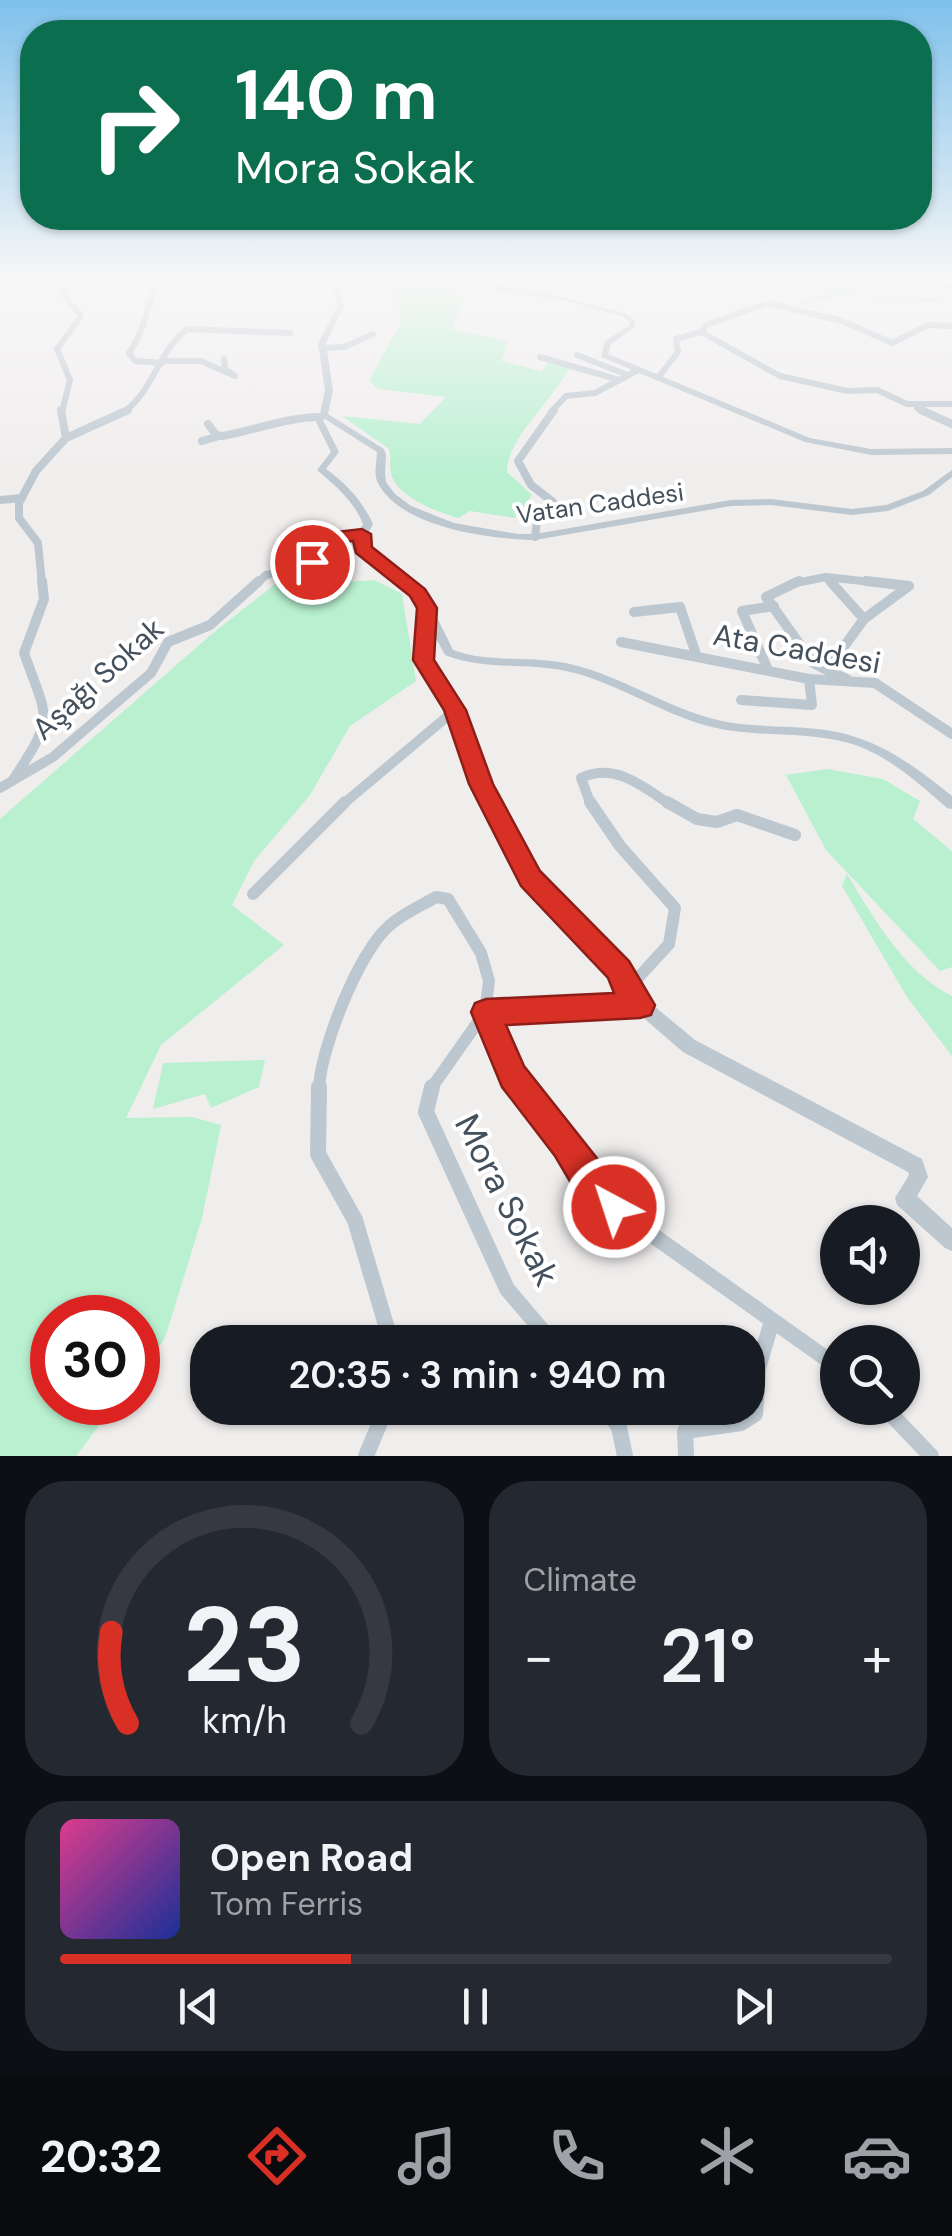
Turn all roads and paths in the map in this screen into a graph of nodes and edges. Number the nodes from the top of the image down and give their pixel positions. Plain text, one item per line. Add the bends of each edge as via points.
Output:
1 (59, 346) edge
2 (134, 346) edge
3 (166, 346) edge
4 (348, 346) edge
5 (607, 346) edge
6 (677, 346) edge
7 (724, 346) edge
8 (323, 348) joint
9 (576, 356) dead end
10 (540, 357) dead end
11 (224, 359) dead end
12 (163, 362) junction
13 (638, 370) junction
14 (626, 374) junction
15 (660, 375) junction
16 (616, 378) junction
17 (907, 404) junction
18 (952, 404) edge
19 (322, 416) junction
20 (208, 424) dead end
21 (952, 424) edge
22 (219, 436) junction
23 (66, 438) junction
24 (202, 440) dead end
25 (952, 451) edge
26 (952, 473) edge
27 (22, 498) junction
28 (0, 500) edge
29 (362, 534) junction
30 (535, 537) junction
31 (826, 577) junction
32 (774, 606) junction
33 (427, 608) junction
34 (634, 612) dead end
35 (864, 619) junction
36 (621, 642) dead end
37 (697, 657) junction
38 (768, 670) junction
39 (826, 670) junction
40 (809, 679) junction
41 (848, 680) junction
42 (741, 700) dead end
43 (455, 710) junction
44 (952, 734) edge
45 (13, 780) junction
46 (0, 788) edge
47 (952, 804) edge
48 (795, 835) dead end
49 (253, 894) dead end
50 (627, 990) junction
51 (640, 1005) junction
52 (486, 1012) junction
53 (952, 1241) edge
54 (772, 1321) junction
55 (386, 1325) edge
56 (538, 1325) edge
57 (820, 1354) edge
58 (379, 1425) edge
59 (618, 1425) edge
60 (901, 1425) edge
61 (366, 1456) edge
62 (625, 1456) edge
63 (686, 1456) edge
64 (931, 1456) edge

1 - 23 street via 70,380 61,409
2 - 12 street via 129,353 135,361
3 - 12 street
4 - 8 street
5 - 13 street via 603,349 613,361
6 - 15 street
7 - 17 street via 771,373 841,390 877,390
8 - 19 street via 329,390
9 - 14 street
10 - 16 street
11 - 12 street via 235,376 201,360
12 - 23 street via 124,417
13 - 14 street
13 - 15 street
14 - 16 street
15 - 25 street via 808,440 886,453
16 - 30 street via 595,393 566,396 518,461 552,502
17 - 18 street
17 - 21 street
19 - 22 street
19 - 29 street via 335,452 321,470 366,514
19 - 30 street, Vatan Caddesi via 377,446 384,457 382,483 421,512 491,535
20 - 22 street
22 - 24 street
23 - 27 street
26 - 30 street, Vatan Caddesi via 926,493 888,508 852,512 731,503
27 - 28 street
27 - 45 street, Aşağı Sokak via 19,518 38,543 44,599 24,653 48,719
29 - 33 street via 362,549 418,593
29 - 45 street, Aşağı Sokak via 326,538 308,566 266,575 210,625 168,642 151,673 53,756
31 - 32 street via 774,591 766,597
31 - 35 street
31 - 35 street via 909,586
32 - 38 street via 742,611
32 - 39 street via 813,663
33 - 43 street via 424,660
33 - 47 street via 450,652 470,662 566,666 746,732 834,735 862,743
34 - 37 street via 680,606
35 - 39 street
36 - 37 street, Ata Caddesi
37 - 38 street, Ata Caddesi
38 - 40 street, Ata Caddesi
39 - 41 street
40 - 41 street, Ata Caddesi
40 - 42 street via 812,704
41 - 44 street, Ata Caddesi via 875,682
43 - 49 street via 350,796
43 - 50 street via 481,784 531,878 618,970
45 - 46 street, Aşağı Sokak
48 - 50 street via 738,815 715,824 692,817 633,780 604,769 588,771 581,778 586,793 623,850 675,908 664,953
50 - 51 street
51 - 52 street
51 - 53 street via 689,1046 915,1166 919,1177 904,1198
52 - 54 street via 513,1077 590,1183
52 - 55 street via 493,990 476,939 448,899 436,897 388,926 372,947 319,1064 318,1154 354,1220
52 - 56 street, Mora Sokak via 429,1090 426,1112 507,1288
54 - 57 street
54 - 63 street via 757,1373 761,1402 755,1414 743,1423 685,1431
58 - 61 street
59 - 62 street
60 - 64 street

